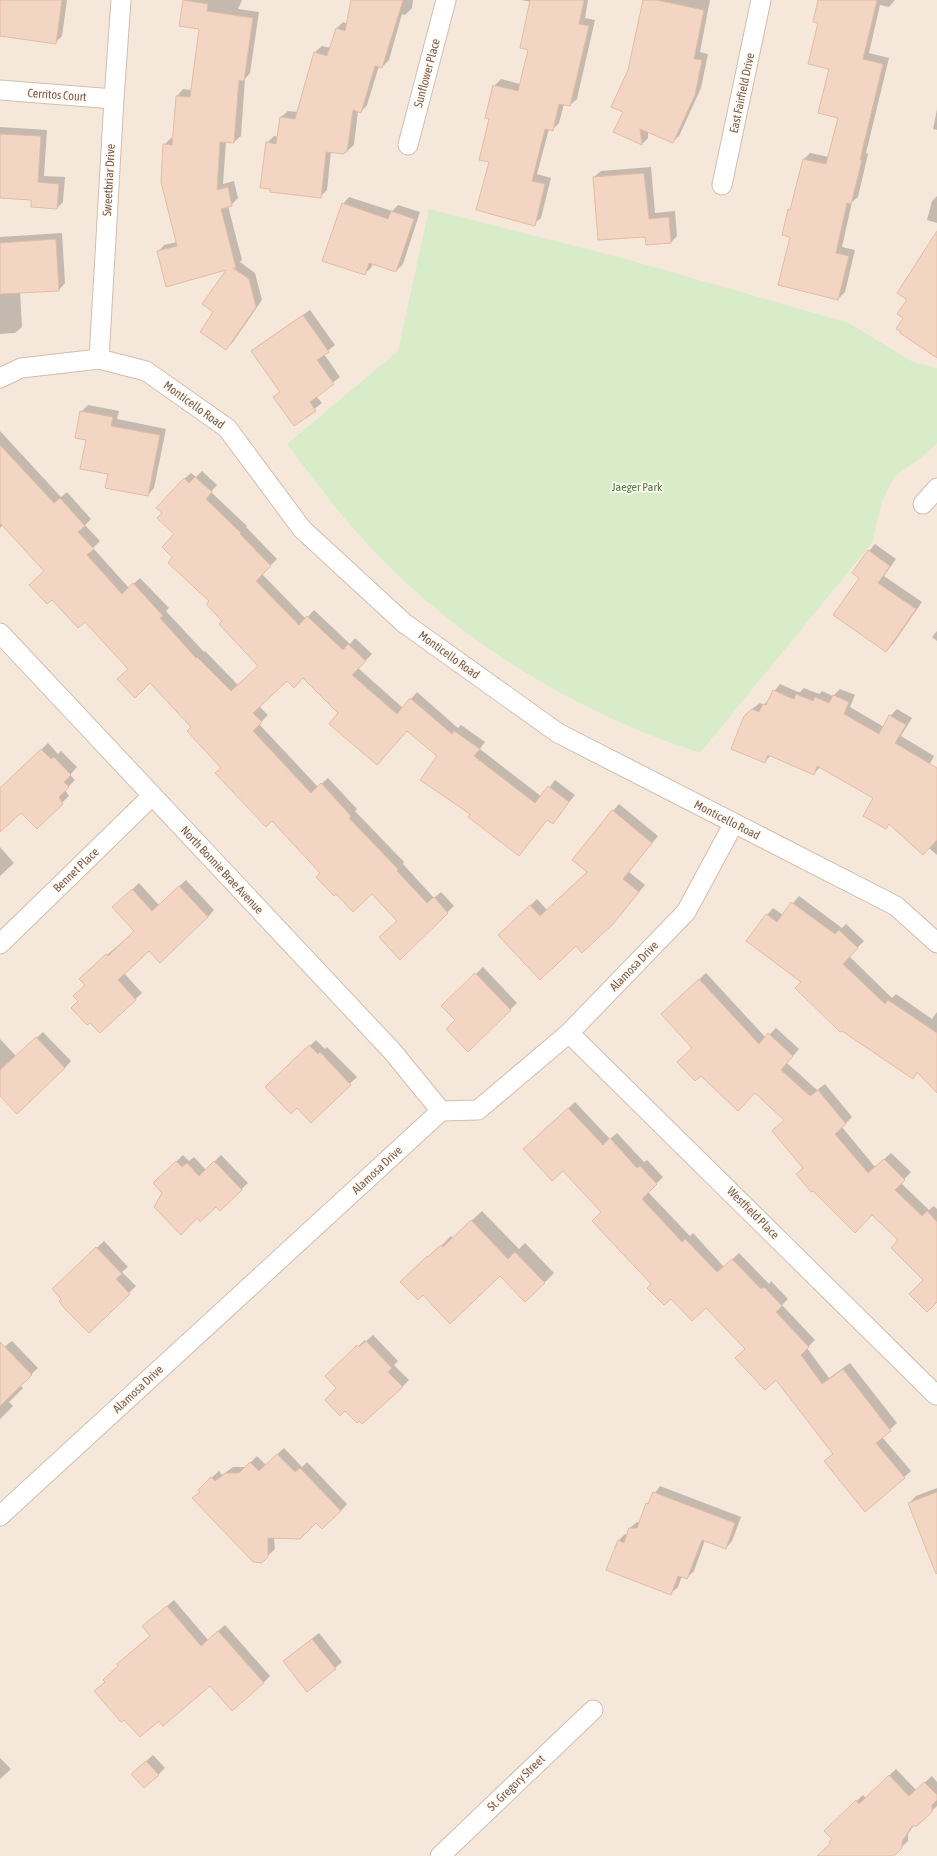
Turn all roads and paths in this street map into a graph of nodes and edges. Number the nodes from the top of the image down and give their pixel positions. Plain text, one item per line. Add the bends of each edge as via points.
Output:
1 (121, 0) edge
2 (446, 0) edge
3 (762, 0) edge
4 (0, 90) edge
5 (114, 99) junction
6 (408, 145) dead end
7 (722, 185) dead end
8 (99, 359) junction
9 (0, 378) edge
10 (937, 488) edge
11 (923, 504) dead end
12 (0, 633) edge
13 (152, 796) junction
14 (734, 823) junction
15 (937, 943) edge
16 (0, 944) edge
17 (569, 1033) junction
18 (441, 1111) junction
19 (936, 1395) edge
20 (0, 1516) edge
21 (593, 1710) dead end
22 (440, 1856) edge

1 - 5 street, Sweetbriar Drive
2 - 6 street, Sunflower Place
3 - 7 street, East Fairfield Drive
4 - 5 street, Cerritos Court
5 - 8 street, Sweetbriar Drive
8 - 9 street, Monticello Road via 20,368
8 - 14 street, Monticello Road via 146,371 226,428 302,529 404,623 558,733
10 - 11 street
12 - 13 street, North Bonnie Brae Avenue
13 - 16 street, Bennet Place
13 - 18 street, North Bonnie Brae Avenue via 392,1051
14 - 15 street, Monticello Road via 896,906
14 - 17 street, Alamosa Drive via 686,912
17 - 18 street, Alamosa Drive via 478,1110
17 - 19 street, Westfield Place
18 - 20 street, Alamosa Drive
21 - 22 street, St. Gregory Street

